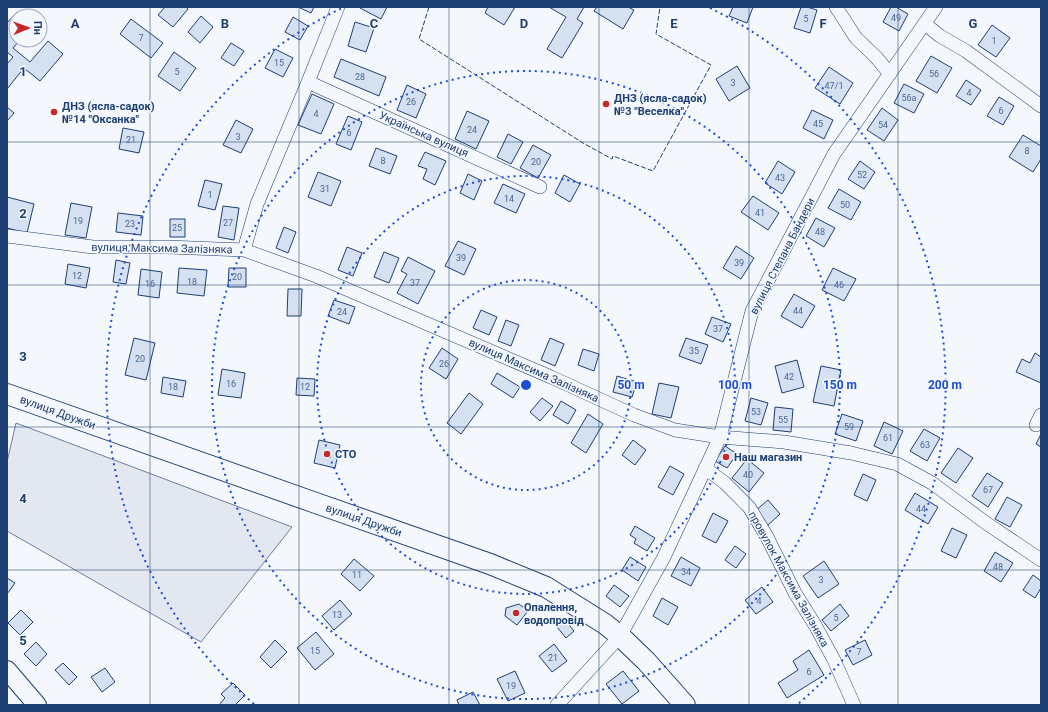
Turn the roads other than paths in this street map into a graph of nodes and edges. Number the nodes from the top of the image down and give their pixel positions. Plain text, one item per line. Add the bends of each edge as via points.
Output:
1 (338, 7) edge
2 (836, 7) edge
3 (936, 7) edge
4 (925, 24) junction
5 (890, 74) junction
6 (308, 82) junction
7 (1041, 106) edge
8 (540, 187) dead end
9 (7, 236) edge
10 (244, 250) junction
11 (7, 394) edge
12 (720, 437) junction
13 (705, 468) junction
14 (1041, 560) edge
15 (620, 636) junction
16 (7, 670) edge
17 (37, 705) edge
18 (557, 705) edge
19 (685, 705) edge
20 (854, 705) edge

1 - 6 street
2 - 5 street via 856,38
3 - 4 street, вулиця Степана Бандери
4 - 5 street, вулиця Степана Бандери
4 - 7 street
5 - 12 street, вулиця Степана Бандери via 834,154 752,311
6 - 8 street, Українська вулиця
6 - 10 street via 257,204
9 - 10 street, вулиця Максима Залізняка via 93,247
10 - 12 street, вулиця Максима Залізняка via 316,276 634,415 675,430
11 - 15 main road, вулиця Дружби via 490,564 546,587
12 - 13 street, вулиця Степана Бандери
12 - 14 street, вулиця Максима Залізняка via 784,442 851,453 897,464 932,482
13 - 15 street, вулиця Степана Бандери via 664,557
13 - 20 street, провулок Максима Залізняка via 725,483 749,507 834,660
15 - 18 street, вулиця Степана Бандери
15 - 19 main road, вулиця Дружби
16 - 17 street

